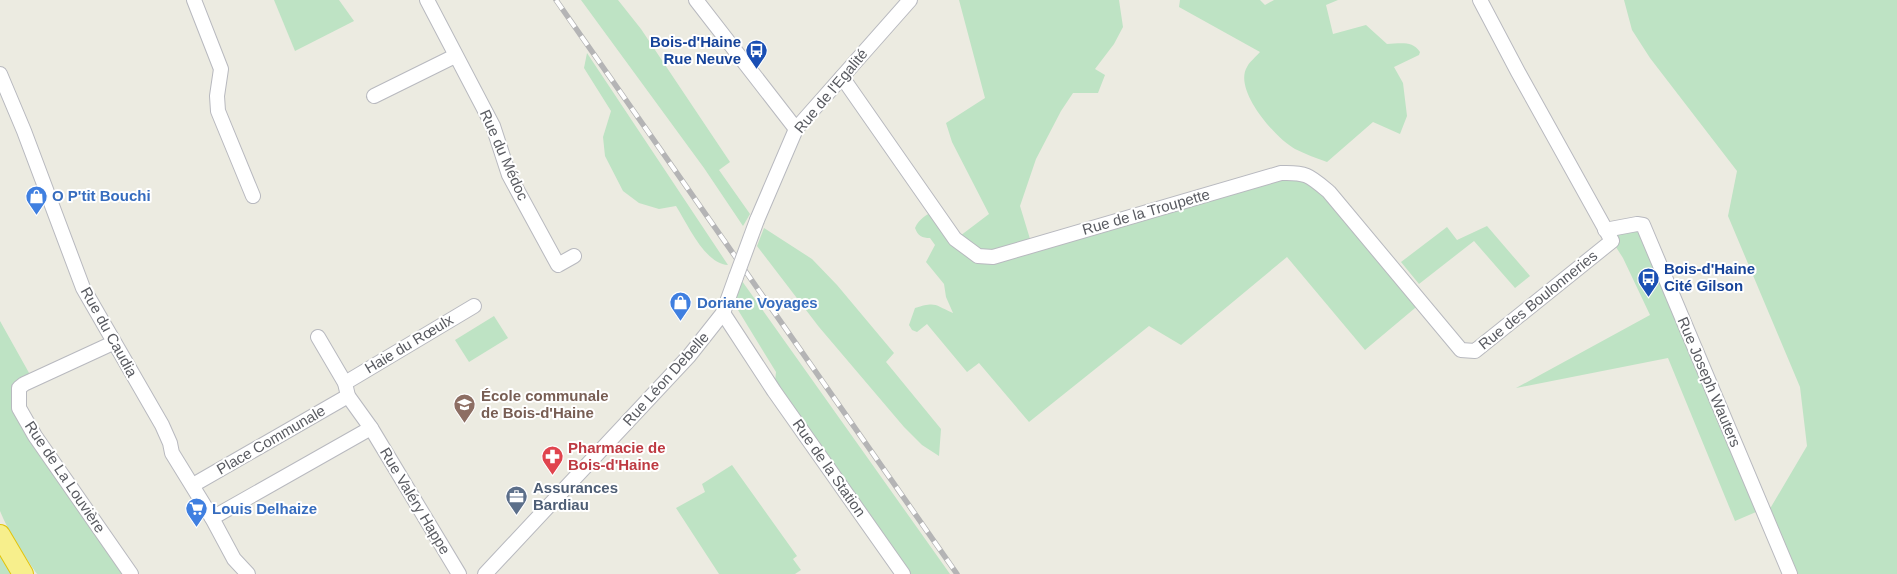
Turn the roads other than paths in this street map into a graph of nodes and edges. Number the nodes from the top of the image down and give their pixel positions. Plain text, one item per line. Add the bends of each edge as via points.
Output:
1 (194, 0) edge
2 (427, 0) edge
3 (696, 0) edge
4 (910, 0) edge
5 (1480, 0) edge
6 (455, 56) junction
7 (0, 74) edge
8 (842, 77) junction
9 (374, 96) dead end
10 (796, 129) junction
11 (252, 196) dead end
12 (1609, 235) junction
13 (574, 256) dead end
14 (736, 277) joint
15 (474, 306) dead end
16 (725, 309) junction
17 (318, 337) dead end
18 (114, 342) junction
19 (1461, 350) joint
20 (347, 389) junction
21 (372, 428) junction
22 (193, 485) junction
23 (212, 518) junction
24 (0, 535) edge
25 (23, 574) edge
26 (131, 574) edge
27 (248, 574) edge
28 (460, 574) edge
29 (485, 574) edge
30 (903, 574) edge
31 (1790, 574) edge

1 - 11 street via 221,68 218,111
2 - 6 street, Rue du Médoc
3 - 10 street
4 - 8 street, Rue de l'Egalité
5 - 12 street
6 - 9 street
6 - 13 street, Rue du Médoc via 493,126 509,175 558,265
7 - 18 street, Rue du Caudia via 83,288
8 - 10 street, Rue de l'Egalité
8 - 19 street, Rue de la Troupette via 955,240 978,256 993,257 1281,173 1300,172 1329,192
10 - 14 street, Rue de l'Egalité, bridge
12 - 19 street, Rue des Boulonneries via 1475,351
12 - 31 street, Rue Joseph Wauters via 1637,224 1643,225
14 - 16 street, Rue Léon Debelle
15 - 20 street, Haie du Rœulx
16 - 29 street, Rue Léon Debelle via 689,356
16 - 30 street, Rue de la Station via 755,362
17 - 20 street
18 - 22 street, Rue du Caudia via 162,425 172,453
18 - 26 street, Rue de La Louvière via 24,384 19,388 18,400 19,408 35,436
20 - 21 street
20 - 22 street, Place Communale
21 - 23 street
21 - 28 street, Rue Valéry Happe
22 - 23 street, Rue du Caudia
23 - 27 street, Rue du Caudia via 234,559
24 - 25 highway

